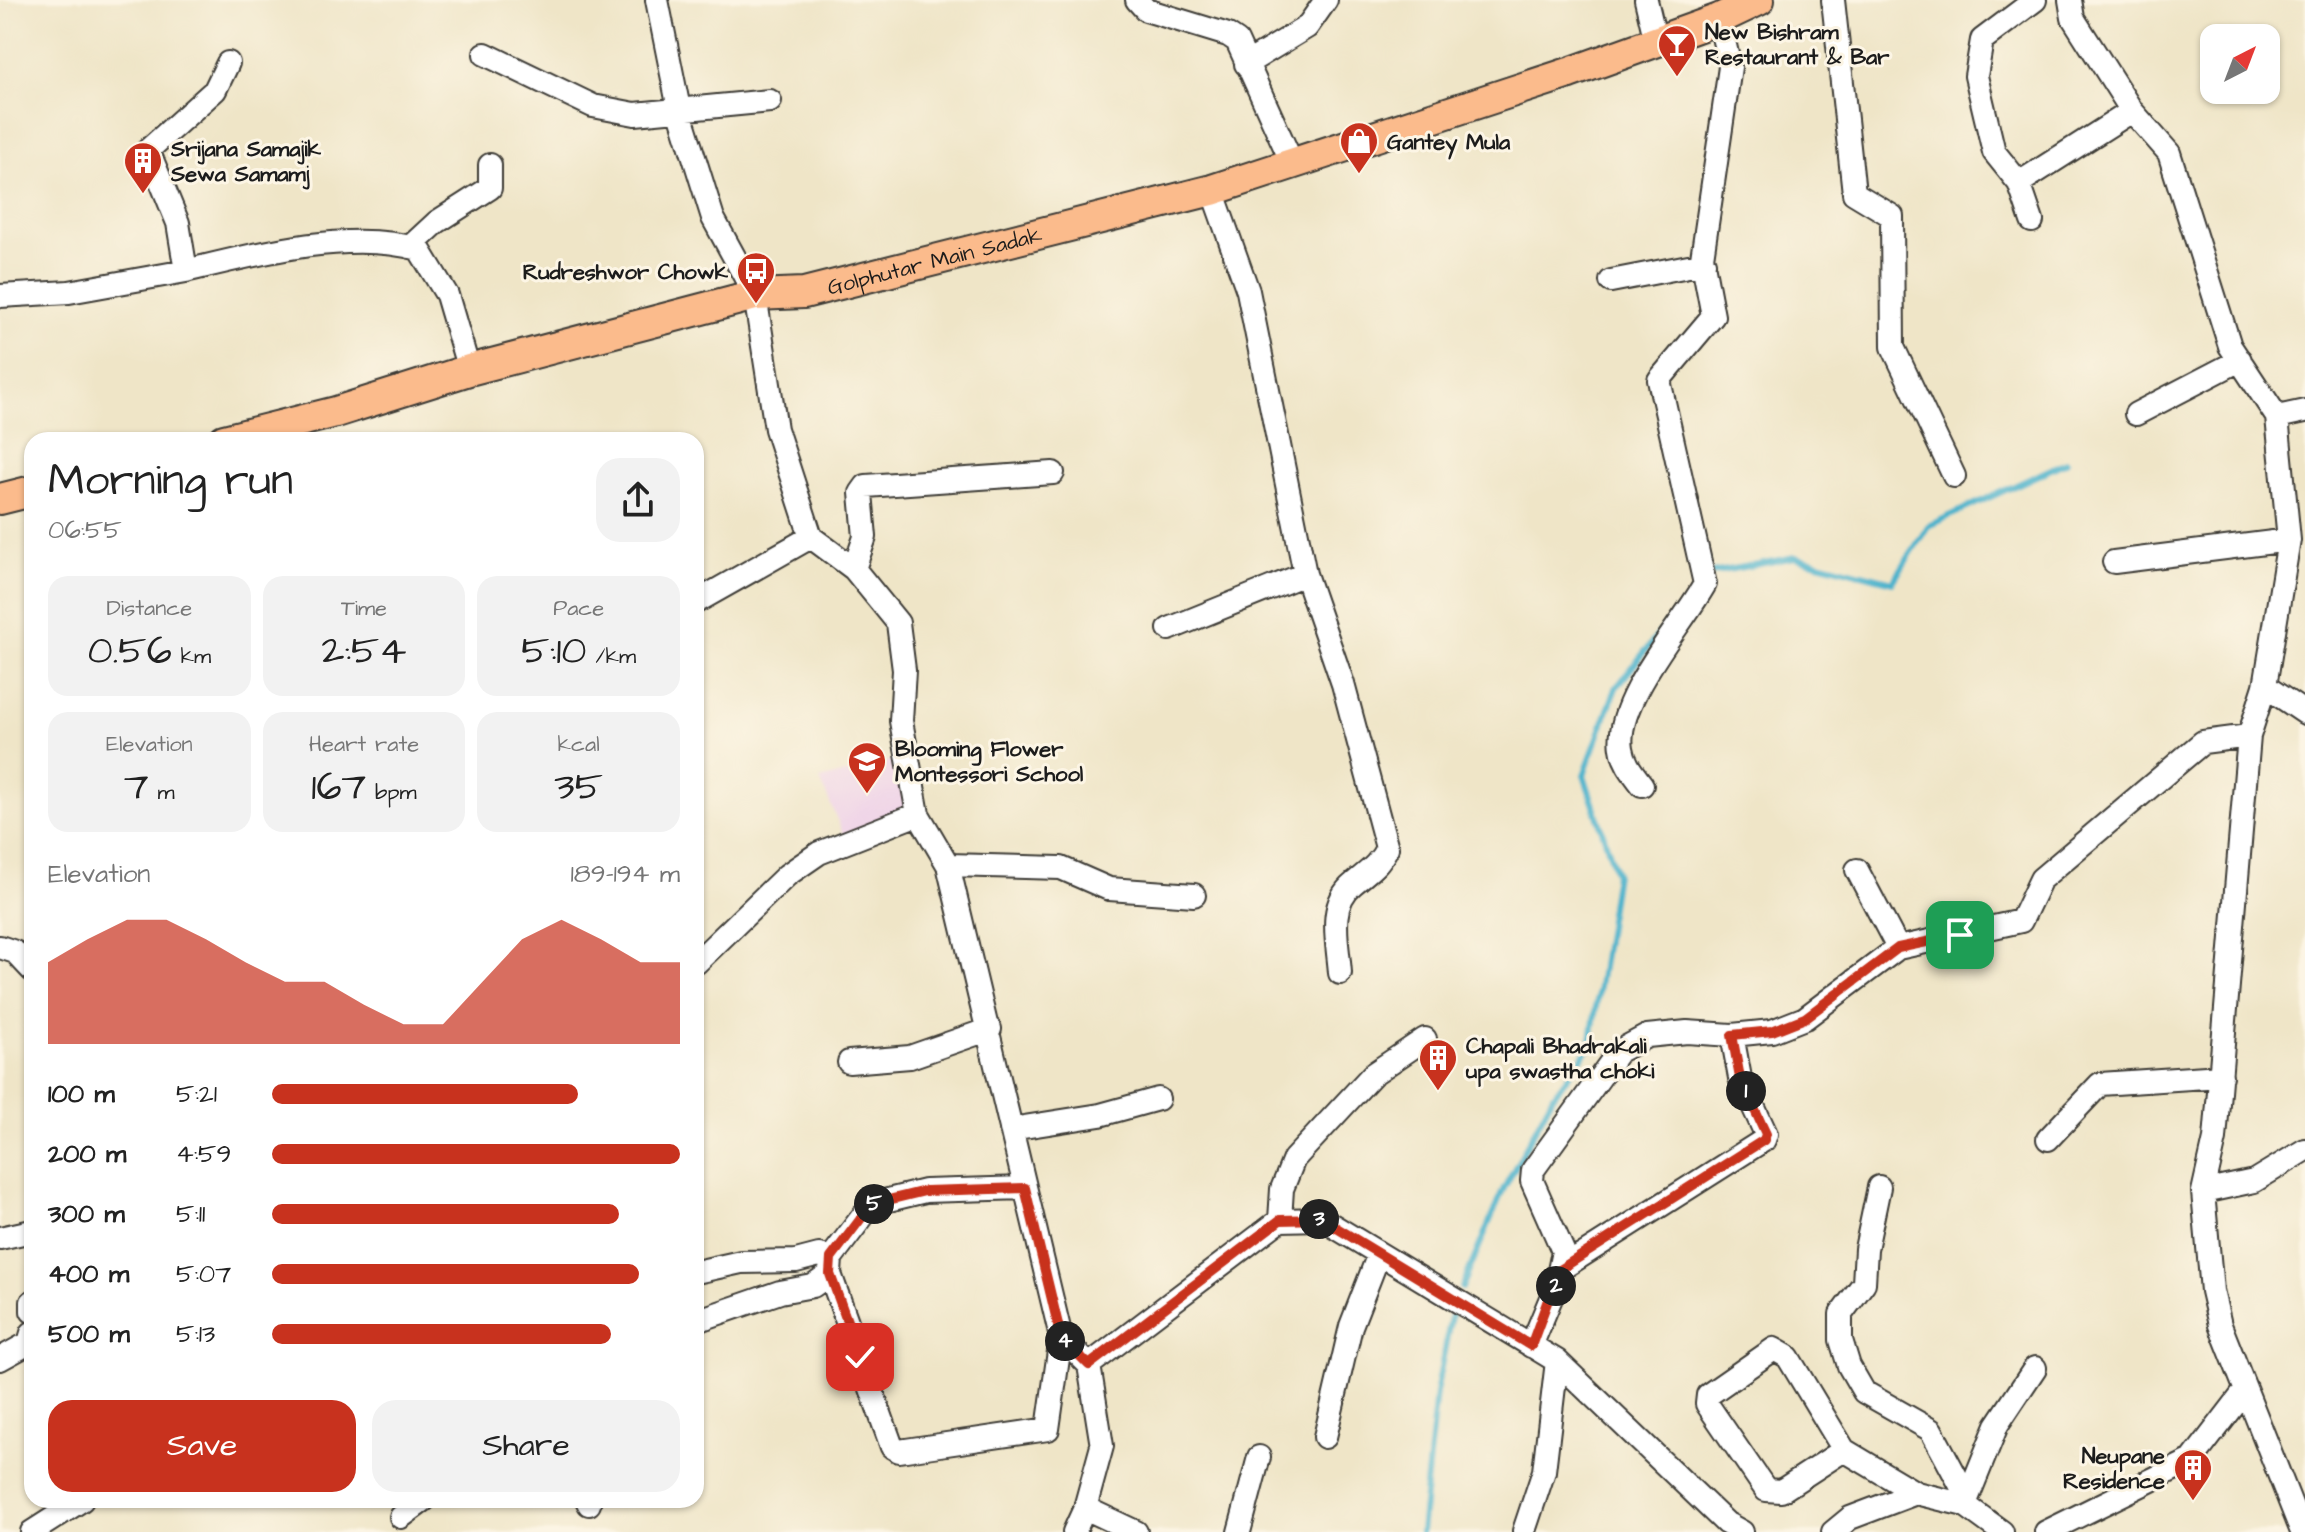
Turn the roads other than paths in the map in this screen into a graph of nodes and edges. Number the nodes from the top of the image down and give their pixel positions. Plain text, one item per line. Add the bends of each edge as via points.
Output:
1 (657, 0) edge
2 (1137, 0) edge
3 (1326, 0) edge
4 (1646, 0) edge
5 (1759, 0) edge
6 (1833, 0) edge
7 (2035, 0) edge
8 (2070, 0) edge
9 (1719, 19) junction
10 (1646, 45) junction
11 (485, 54) dead end
12 (228, 63) dead end
13 (1246, 64) junction
14 (770, 101) dead end
15 (679, 109) junction
16 (2132, 111) junction
17 (490, 165) dead end
18 (1293, 165) junction
19 (2019, 183) junction
20 (1212, 190) junction
21 (2032, 221) dead end
22 (410, 247) junction
23 (1704, 263) junction
24 (186, 271) junction
25 (1611, 281) dead end
26 (755, 295) junction
27 (0, 296) edge
28 (2240, 360) junction
29 (469, 370) junction
30 (2305, 411) edge
31 (2136, 414) dead end
32 (2277, 417) junction
33 (256, 432) edge
34 (1053, 473) dead end
35 (1954, 476) dead end
36 (24, 493) edge
37 (0, 499) edge
38 (811, 537) junction
39 (2289, 540) junction
40 (2114, 562) dead end
41 (854, 569) junction
42 (1305, 574) junction
43 (704, 597) edge
44 (1169, 629) dead end
45 (2265, 686) junction
46 (2305, 713) edge
47 (2249, 736) junction
48 (1642, 785) dead end
49 (918, 814) junction
50 (948, 865) junction
51 (1857, 870) dead end
52 (1194, 895) dead end
53 (0, 947) edge
54 (1898, 948) junction
55 (704, 955) edge
56 (24, 962) edge
57 (1340, 973) dead end
58 (990, 1029) junction
59 (1732, 1035) junction
60 (1425, 1039) dead end
61 (849, 1062) dead end
62 (2221, 1076) junction
63 (1158, 1099) dead end
64 (1011, 1129) junction
65 (2048, 1139) dead end
66 (2305, 1150) edge
67 (1879, 1187) dead end
68 (1025, 1188) junction
69 (2203, 1192) junction
70 (1280, 1220) junction
71 (24, 1233) edge
72 (0, 1238) edge
73 (1379, 1254) junction
74 (831, 1266) junction
75 (704, 1270) edge
76 (1559, 1270) junction
77 (704, 1318) edge
78 (1061, 1337) junction
79 (24, 1346) edge
80 (1531, 1346) junction
81 (0, 1359) edge
82 (1557, 1361) junction
83 (1089, 1365) junction
84 (2035, 1368) dead end
85 (2245, 1391) junction
86 (1325, 1437) dead end
87 (1844, 1450) junction
88 (1259, 1457) dead end
89 (1916, 1493) junction
90 (1966, 1501) junction
91 (70, 1508) edge
92 (413, 1508) edge
93 (1085, 1508) junction
94 (401, 1517) dead end
95 (1524, 1531) edge
96 (32, 1532) edge
97 (1074, 1532) edge
98 (1136, 1532) edge
99 (1239, 1532) edge
100 (1742, 1532) edge
101 (1833, 1532) edge
102 (2002, 1532) edge
103 (2046, 1532) edge
104 (2302, 1532) edge

1 - 15 street
2 - 13 street via 1146,10 1228,35 1237,41
3 - 13 street via 1307,27
4 - 10 street
5 - 9 main road, Golphutar Main Sadak
6 - 35 street via 1854,193 1892,216 1893,347
7 - 19 street via 1982,40 1976,76 1994,152
8 - 16 street via 2073,18
9 - 10 main road, Golphutar Main Sadak
9 - 23 street via 1730,67
10 - 18 main road, Golphutar Main Sadak
11 - 15 street via 593,106 635,114
12 - 24 street via 215,90 148,150 178,223
13 - 18 street
14 - 15 street
15 - 26 street via 713,218
16 - 19 street
16 - 28 street via 2169,153 2230,346
17 - 22 street via 490,188 437,222
18 - 20 main road, Golphutar Main Sadak
19 - 21 street
20 - 26 main road, Golphutar Main Sadak via 804,293
20 - 42 street via 1248,291
22 - 24 street via 358,241 248,255
22 - 29 street via 419,249 447,295
23 - 25 street
23 - 48 street via 1713,316 1659,380 1703,574 1645,672 1621,734 1625,762
24 - 27 street via 69,292
26 - 29 main road, Golphutar Main Sadak
26 - 38 street via 776,429
28 - 31 street
28 - 32 street
29 - 33 main road, Golphutar Main Sadak
30 - 32 street
32 - 39 street
34 - 41 street via 866,486 861,493 865,537
36 - 37 main road
38 - 41 street
38 - 43 street
39 - 40 street
39 - 45 street
41 - 49 street via 898,623 904,670 901,721
42 - 44 street
42 - 57 street via 1343,684 1387,848 1379,865 1350,886 1336,906
45 - 46 street
45 - 47 street
47 - 54 street via 2203,742 2041,879 2021,921
47 - 62 street
49 - 50 street
49 - 55 street via 819,853
50 - 52 street via 1061,868 1109,889
50 - 58 street
51 - 54 street
53 - 56 street
54 - 59 street via 1805,1018 1772,1031
58 - 61 street via 910,1057
58 - 64 street
59 - 76 street via 1740,1078 1766,1134 1764,1140
59 - 76 street via 1647,1036 1619,1051 1533,1170 1532,1181 1563,1251
60 - 70 street via 1373,1074 1294,1159 1282,1189
62 - 65 street via 2100,1084
62 - 69 street
63 - 64 street via 1100,1115
64 - 68 street
66 - 69 street via 2254,1181
67 - 90 street via 1864,1283 1841,1314 1841,1340 1864,1392 1931,1430
68 - 74 street via 925,1191 872,1204
68 - 78 street
69 - 85 street via 2212,1291
70 - 73 street via 1322,1219
70 - 83 street
71 - 72 street
73 - 80 street
73 - 86 street via 1351,1326
74 - 75 street via 819,1255
74 - 77 street via 813,1286
74 - 78 street via 892,1447 899,1451 1048,1429
76 - 80 street
78 - 83 street
79 - 81 street
80 - 82 street
82 - 95 street via 1544,1471
82 - 100 street via 1726,1523
83 - 93 street via 1102,1446
84 - 90 street via 1997,1425
85 - 103 street via 2192,1460
85 - 104 street
87 - 87 street via 1781,1351 1774,1349 1708,1395 1707,1404 1766,1490 1781,1491
87 - 89 street
88 - 99 street
89 - 90 street
89 - 101 street via 1850,1518
90 - 102 street
91 - 96 street
92 - 94 street
93 - 97 street
93 - 98 street

